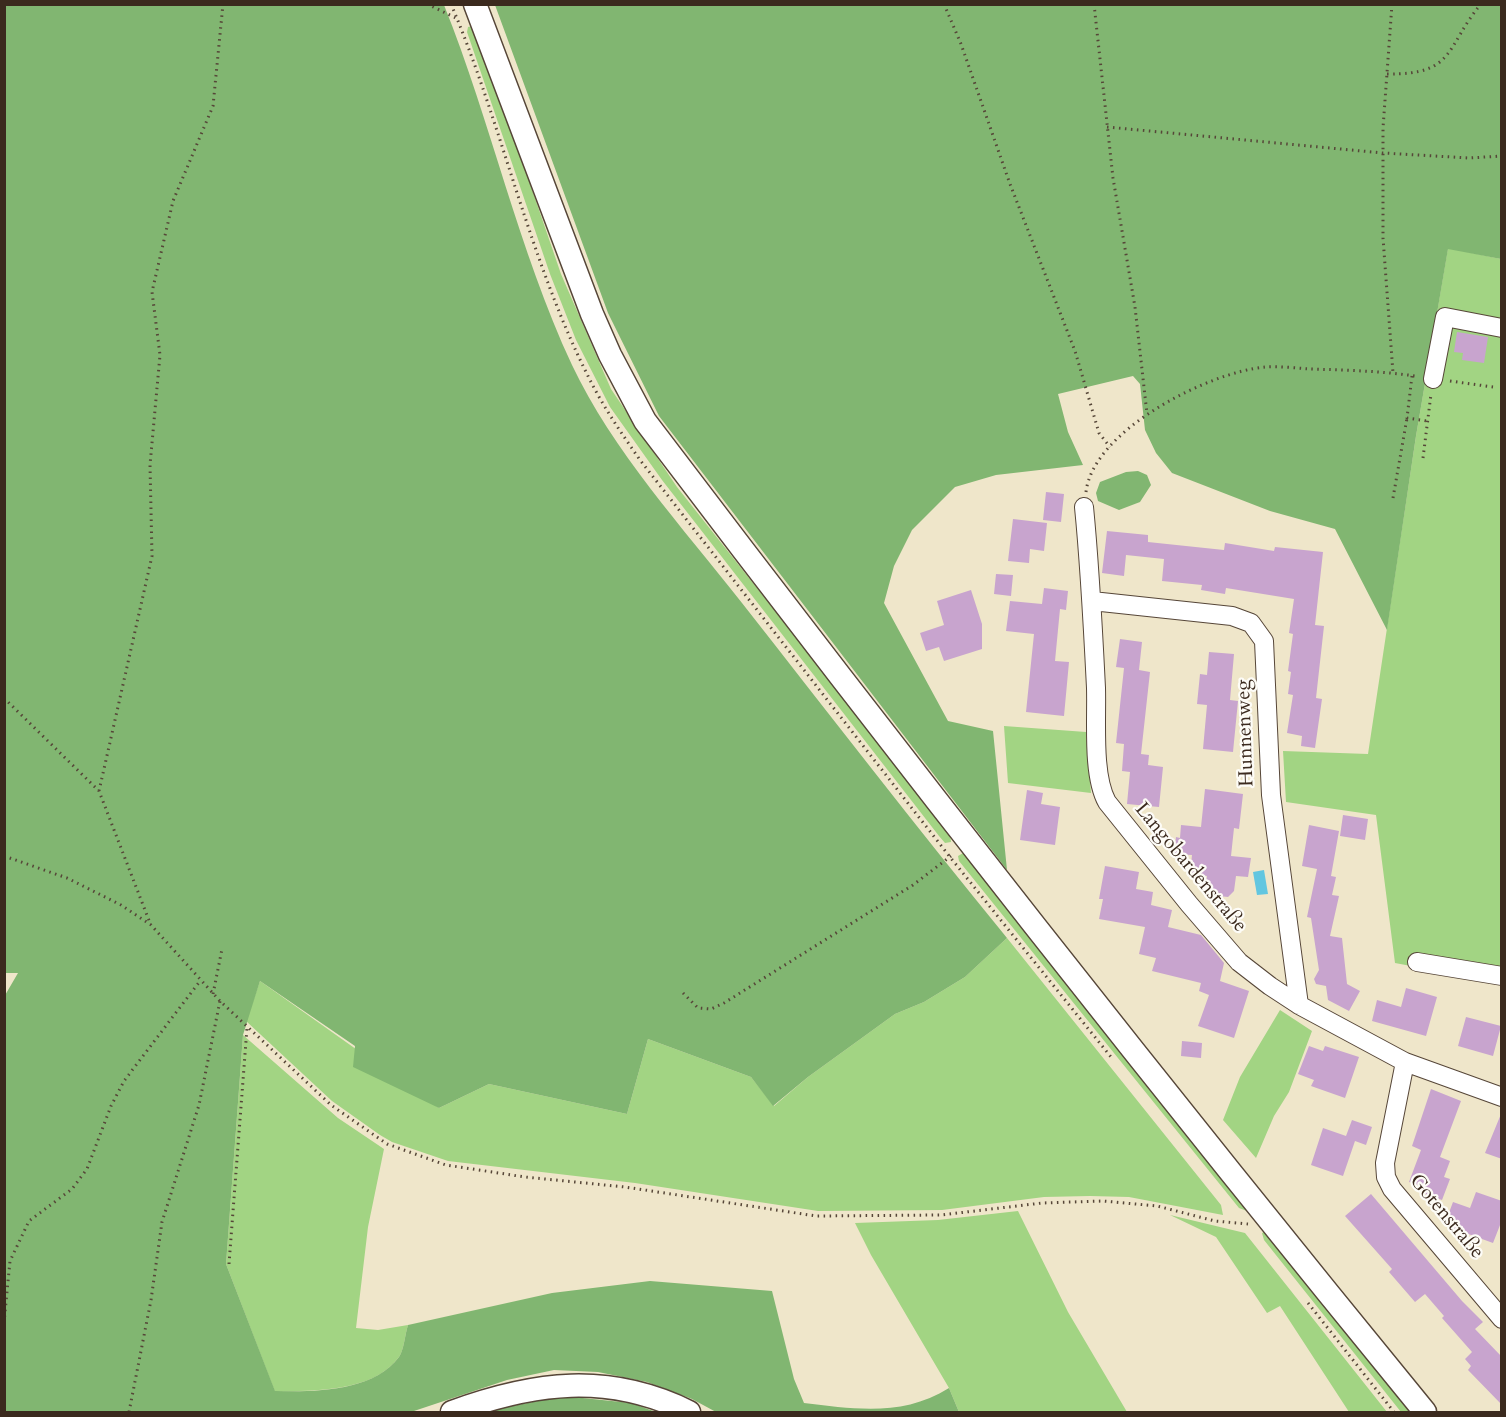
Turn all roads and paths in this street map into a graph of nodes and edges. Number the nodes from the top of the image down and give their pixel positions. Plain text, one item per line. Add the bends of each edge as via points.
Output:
1 (223, 4) edge
2 (427, 4) edge
3 (475, 4) edge
4 (944, 4) edge
5 (1094, 4) edge
6 (1392, 4) edge
7 (1481, 4) edge
8 (457, 18) dead end
9 (1386, 74) junction
10 (1107, 127) junction
11 (1383, 153) junction
12 (1502, 156) edge
13 (1502, 328) edge
14 (1393, 373) junction
15 (1493, 387) dead end
16 (1432, 388) junction
17 (1147, 414) junction
18 (1407, 418) junction
19 (1427, 422) junction
20 (1110, 447) junction
21 (1423, 458) dead end
22 (1393, 498) dead end
23 (1084, 507) joint
24 (1092, 602) junction
25 (4, 698) edge
26 (99, 791) junction
27 (4, 856) edge
28 (950, 857) dead end
29 (151, 925) junction
30 (222, 949) dead end
31 (1417, 962) dead end
32 (1502, 976) edge
33 (200, 981) junction
34 (683, 993) dead end
35 (213, 994) junction
36 (220, 1001) junction
37 (1299, 1005) junction
38 (247, 1028) junction
39 (1405, 1062) junction
40 (1502, 1097) edge
41 (1253, 1233) dead end
42 (229, 1264) dead end
43 (1303, 1297) dead end
44 (1502, 1319) edge
45 (4, 1323) edge
46 (129, 1413) edge
47 (452, 1413) edge
48 (689, 1413) edge
49 (1394, 1413) edge
50 (1425, 1413) edge

1 - 26 path via 213,106 173,201 152,292 160,355 150,465 152,556
2 - 8 path
3 - 50 main road via 592,314 645,421 947,813
4 - 20 path via 1075,351 1099,433
5 - 10 path
6 - 9 path
7 - 9 path via 1455,47 1436,65 1414,74
9 - 11 path
10 - 11 path
10 - 17 path
11 - 12 path via 1469,159
11 - 14 path via 1383,237
13 - 16 street via 1445,317
14 - 17 path via 1264,367 1221,378
14 - 18 path via 1412,376
15 - 16 path
16 - 19 path
17 - 20 path
18 - 19 path
18 - 22 path
19 - 21 path
20 - 23 path via 1087,482
23 - 24 street, Langobardenstraße
24 - 37 street, Langobardenstraße via 1104,796 1239,962
24 - 37 street, Hunnenweg via 1232,616 1251,623 1264,641 1271,795
25 - 26 path
26 - 29 path
27 - 29 path via 67,878
28 - 34 path via 913,885 724,1003 711,1009 698,1008
29 - 33 path
30 - 35 path
31 - 32 street
33 - 35 path
33 - 45 path via 124,1081 87,1169 72,1189 29,1221 10,1261
35 - 36 path
36 - 38 path
36 - 46 path via 199,1105 162,1222
37 - 39 street, Langobardenstraße
38 - 41 path via 359,1126 396,1149 461,1168 625,1187 816,1216 941,1215 1042,1203 1103,1201 1157,1206 1215,1221 1246,1224
38 - 42 path
39 - 40 street, Langobardenstraße
39 - 44 street, Gotenstraße via 1385,1163 1386,1176 1392,1189
43 - 49 path
47 - 48 main road via 531,1389 588,1384 647,1395

